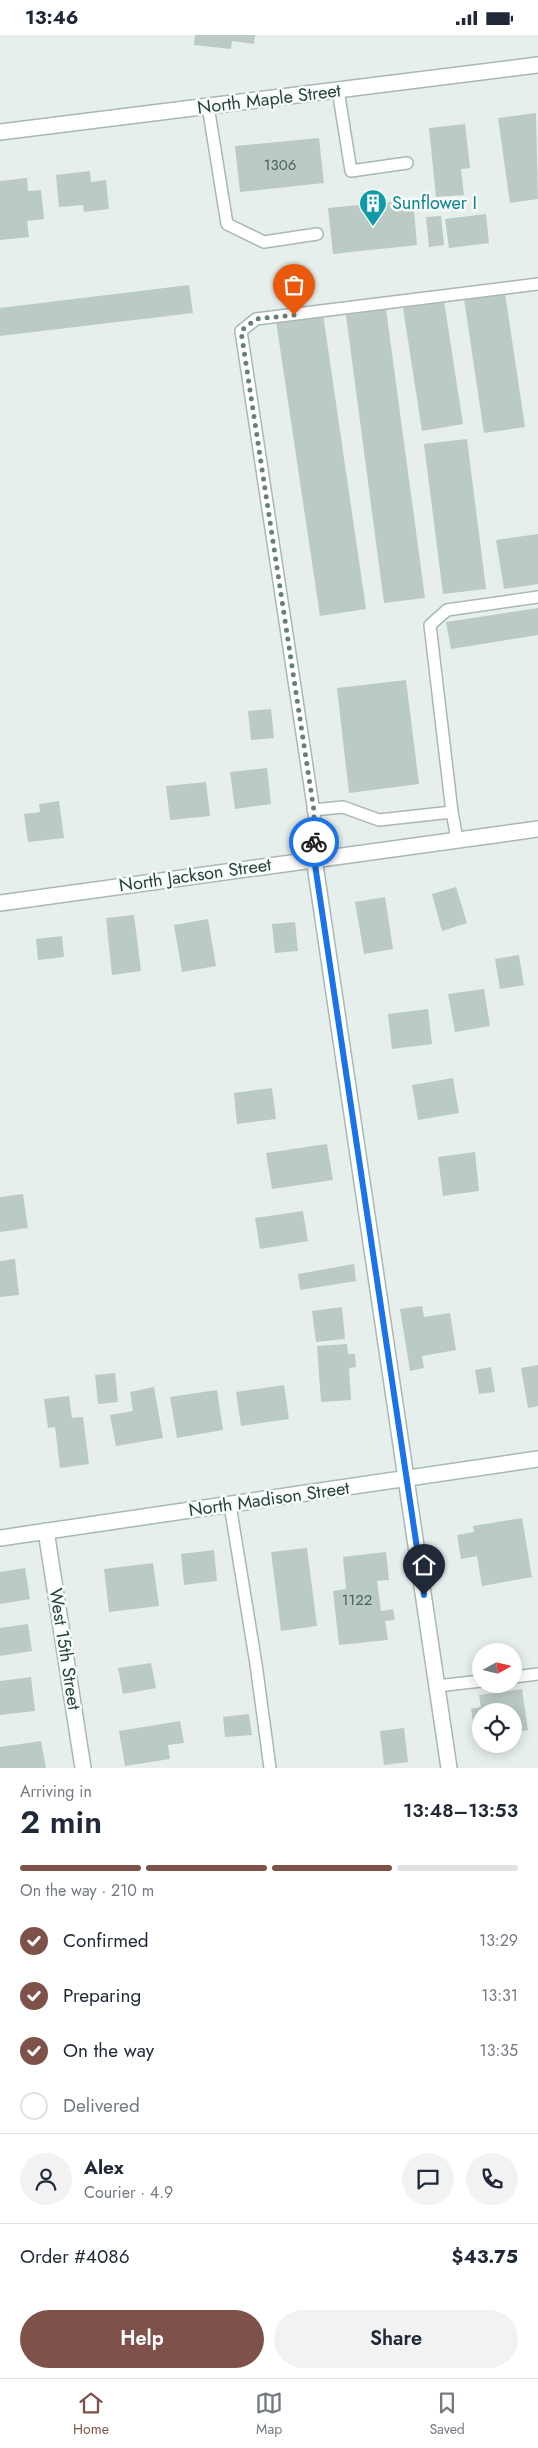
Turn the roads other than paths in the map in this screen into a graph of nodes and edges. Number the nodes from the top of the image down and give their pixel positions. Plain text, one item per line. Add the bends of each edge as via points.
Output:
1 (538, 65) edge
2 (338, 90) junction
3 (208, 106) junction
4 (0, 132) edge
5 (407, 163) dead end
6 (317, 234) dead end
7 (538, 284) edge
8 (538, 597) edge
9 (314, 811) junction
10 (452, 812) junction
11 (538, 829) edge
12 (457, 839) junction
13 (314, 858) junction
14 (0, 903) edge
15 (538, 1459) edge
16 (408, 1479) junction
17 (230, 1505) junction
18 (46, 1531) junction
19 (0, 1538) edge
20 (538, 1674) edge
21 (522, 1676) edge
22 (472, 1682) edge
23 (437, 1686) junction
24 (83, 1768) edge
25 (270, 1768) edge
26 (449, 1768) edge

1 - 2 street, North Maple Street
2 - 3 street, North Maple Street
2 - 5 lane via 352,171
3 - 4 street, North Maple Street
3 - 6 lane via 227,225 264,242
7 - 9 lane via 256,319 241,331
8 - 10 lane via 447,610 430,625
9 - 10 lane via 343,807 379,820
9 - 13 lane
10 - 12 lane
11 - 12 street, North Jackson Street
12 - 13 street, North Jackson Street
13 - 14 street, North Jackson Street
13 - 16 street
15 - 16 street, North Madison Street
16 - 17 street, North Madison Street
16 - 23 street
17 - 18 street, North Madison Street
17 - 25 lane
18 - 19 street, North Madison Street
18 - 24 street, West 15th Street
20 - 21 lane
22 - 23 lane
23 - 26 street

